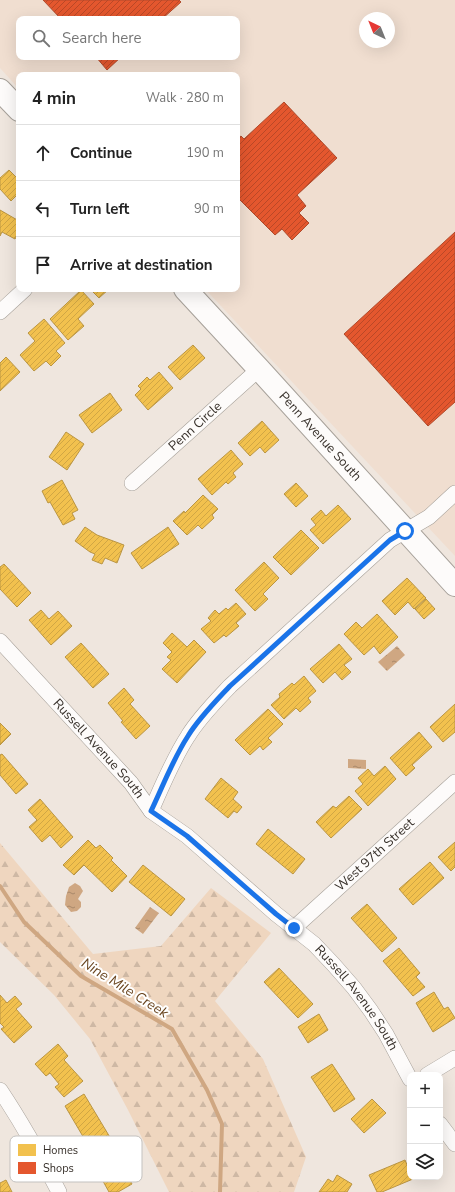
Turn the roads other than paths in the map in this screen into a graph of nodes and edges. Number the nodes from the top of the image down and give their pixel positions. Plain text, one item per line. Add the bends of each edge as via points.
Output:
1 (0, 90) edge
2 (16, 107) edge
3 (21, 292) edge
4 (188, 292) edge
5 (0, 312) edge
6 (259, 369) junction
7 (132, 483) dead end
8 (455, 493) edge
9 (405, 531) junction
10 (455, 585) edge
11 (0, 641) edge
12 (455, 782) edge
13 (151, 811) junction
14 (294, 928) junction
15 (455, 1058) edge
16 (432, 1072) edge
17 (407, 1073) edge
18 (0, 1090) edge
19 (443, 1128) edge
20 (29, 1136) edge
21 (455, 1144) edge
22 (54, 1182) edge
23 (59, 1192) edge

1 - 2 main road
3 - 5 street
4 - 6 main road, Penn Avenue South
6 - 7 street, Penn Circle
6 - 9 main road, Penn Avenue South
8 - 9 street via 429,517
9 - 10 main road, Penn Avenue South
9 - 13 street via 390,540 230,686 208,710 188,736
11 - 13 street, Russell Avenue South via 131,783
12 - 14 street, West 97th Street
13 - 14 street, Russell Avenue South via 187,836
14 - 17 street, Russell Avenue South via 314,944 354,988 386,1034
15 - 16 street
18 - 20 street
19 - 21 street
22 - 23 street

